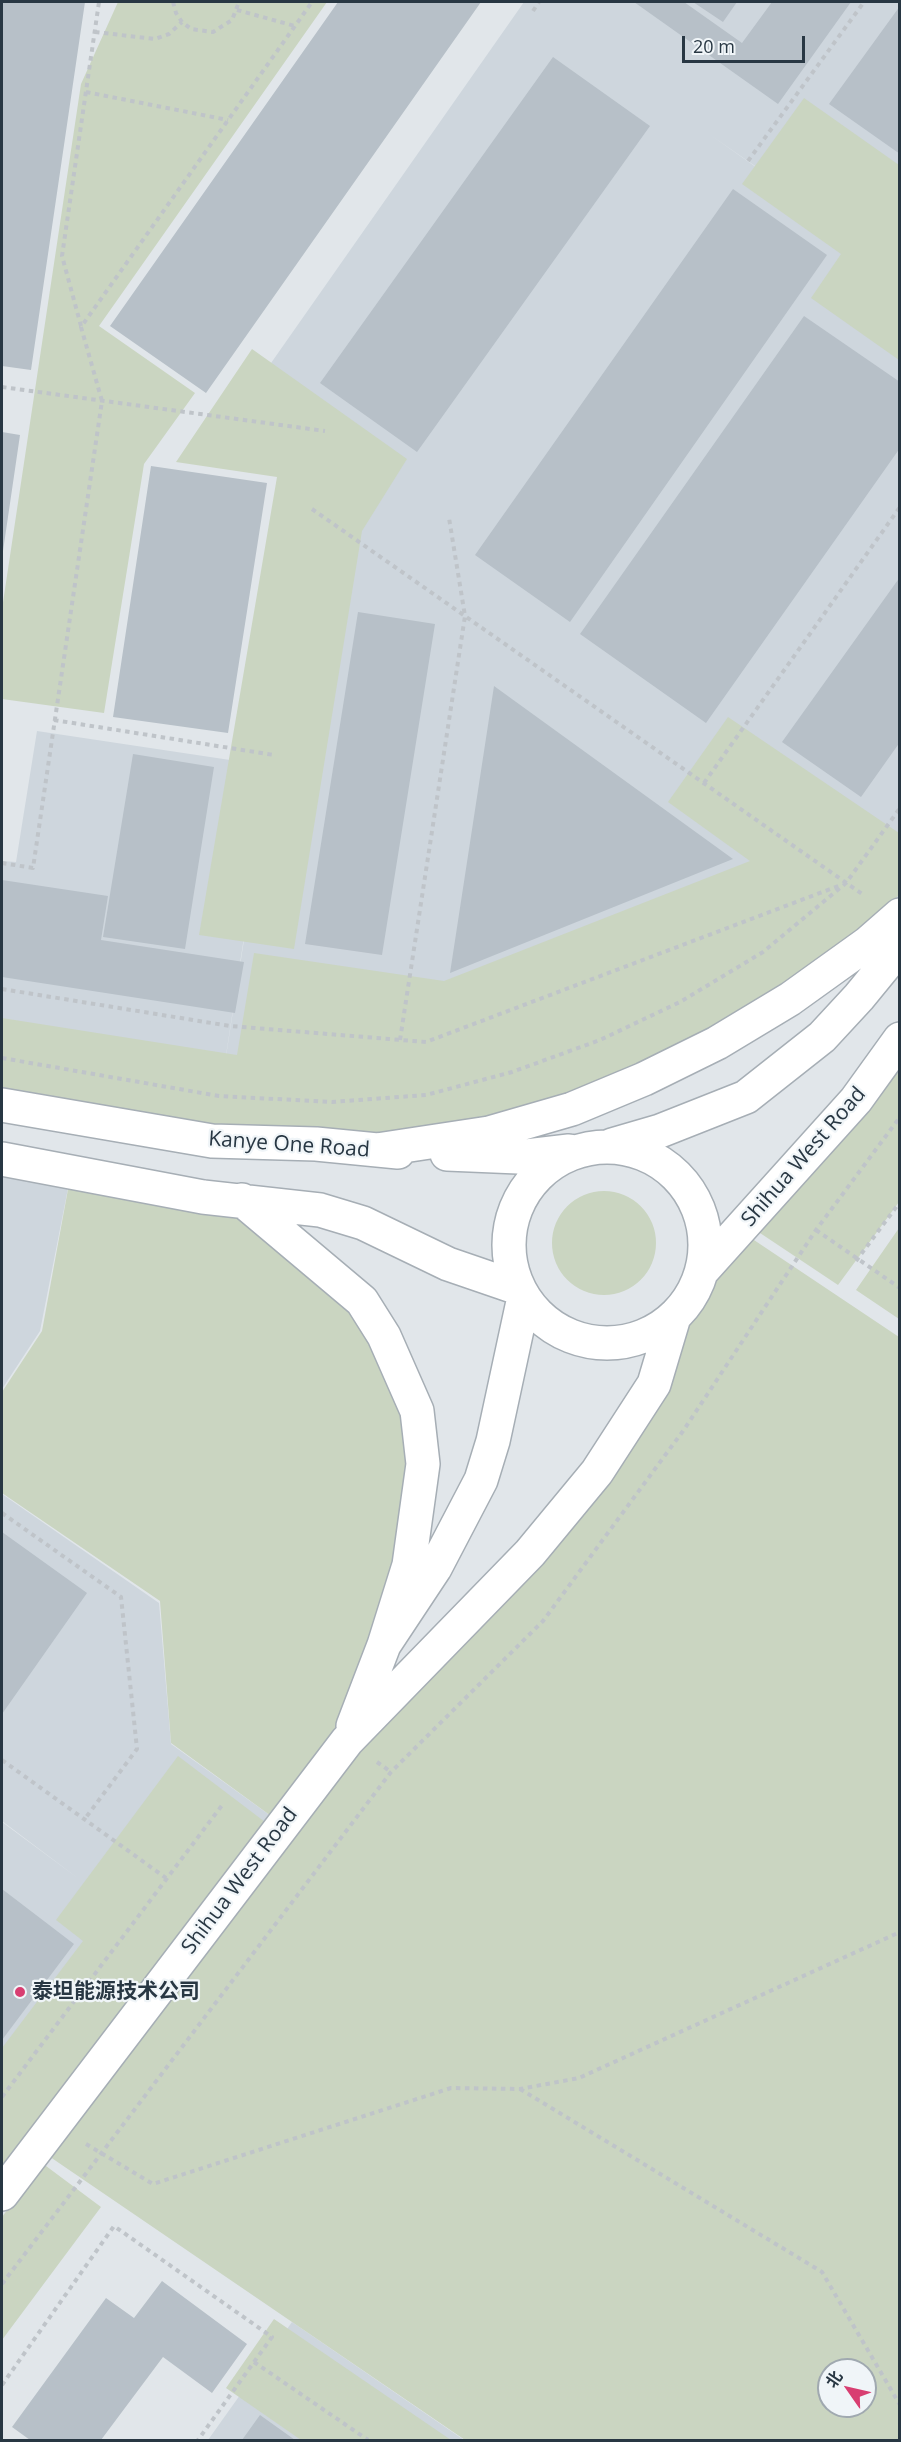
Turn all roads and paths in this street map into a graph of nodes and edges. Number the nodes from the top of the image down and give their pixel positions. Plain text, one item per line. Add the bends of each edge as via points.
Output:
1 (99, 2) edge
2 (173, 2) edge
3 (239, 2) edge
4 (312, 2) edge
5 (539, 2) edge
6 (864, 2) edge
7 (237, 10) junction
8 (533, 11) dead end
9 (182, 22) junction
10 (295, 26) junction
11 (95, 32) junction
12 (86, 92) junction
13 (228, 120) junction
14 (748, 161) dead end
15 (81, 327) junction
16 (2, 387) edge
17 (102, 401) junction
18 (325, 431) dead end
19 (900, 507) edge
20 (312, 510) dead end
21 (449, 518) dead end
22 (465, 616) junction
23 (54, 720) junction
24 (274, 755) dead end
25 (704, 783) junction
26 (900, 808) edge
27 (2, 863) edge
28 (846, 883) junction
29 (898, 927) edge
30 (2, 989) edge
31 (900, 1039) edge
32 (400, 1040) junction
33 (2, 1058) edge
34 (2, 1105) edge
35 (900, 1117) edge
36 (610, 1146) junction
37 (377, 1150) junction
38 (578, 1150) junction
39 (2, 1159) edge
40 (242, 1200) junction
41 (900, 1202) edge
42 (816, 1230) junction
43 (856, 1261) junction
44 (703, 1270) junction
45 (900, 1288) edge
46 (521, 1293) junction
47 (674, 1317) junction
48 (2, 1514) edge
49 (384, 1645) junction
50 (347, 1741) junction
51 (2, 1760) edge
52 (223, 1804) dead end
53 (84, 1820) junction
54 (166, 1878) junction
55 (900, 1932) edge
56 (520, 2089) junction
57 (2, 2097) edge
58 (54, 2125) junction
59 (102, 2153) junction
60 (2, 2194) edge
61 (2, 2284) edge
62 (254, 2362) junction
63 (2, 2385) edge
64 (900, 2405) edge
65 (198, 2440) edge
66 (368, 2440) edge

1 - 11 path
2 - 9 path
3 - 7 path
4 - 10 path
5 - 8 path
6 - 14 path
7 - 9 path via 232,20 213,32 191,29
7 - 10 path
9 - 11 path via 169,34 154,39
10 - 13 path
11 - 12 path
12 - 13 path
12 - 15 path via 62,256
13 - 15 path
15 - 17 path
16 - 17 path
17 - 18 path
17 - 23 path
19 - 25 path
20 - 22 path
21 - 22 path
22 - 25 path
22 - 32 path
23 - 24 path
23 - 27 path via 33,868
25 - 28 path
26 - 28 path
28 - 29 path
28 - 32 path via 426,1042
28 - 33 path via 763,952 680,1002 600,1040 523,1068 426,1095 332,1102 219,1096
29 - 36 main road via 859,997 822,1037 746,1097
29 - 37 main road via 717,1043 644,1079 572,1109 489,1133
30 - 32 path via 230,1026
31 - 44 main road, Shihua West Road via 856,1100
34 - 37 main road, Kanye One Road via 212,1141
35 - 42 path
36 - 38 main road
36 - 44 main road via 639,1151 665,1164 686,1185 700,1211 706,1240
37 - 38 main road, Kanye One Road via 518,1157
38 - 46 main road via 552,1163 531,1182 516,1206 509,1233 509,1262
39 - 40 main road via 203,1197
40 - 46 main road via 320,1210 352,1220
40 - 49 main road via 362,1301 384,1336 417,1411 423,1464 409,1565
41 - 43 path
42 - 43 path
42 - 59 path via 683,1431 543,1621 392,1772
43 - 45 path
44 - 47 main road via 691,1297
46 - 47 main road via 532,1311 575,1340 601,1344 628,1342
46 - 49 main road, Shihua West Road via 493,1441 481,1480 435,1568
47 - 50 main road, Shihua West Road via 654,1384 597,1472 530,1553
48 - 53 path via 121,1597 137,1749
49 - 50 main road, Shihua West Road
50 - 58 main road, Shihua West Road
51 - 53 path
52 - 54 path
53 - 54 path
54 - 57 path
55 - 56 path via 579,2078
56 - 59 path via 451,2088 153,2184
56 - 64 path via 822,2272
58 - 59 path
58 - 60 main road, Shihua West Road
59 - 61 path
62 - 63 path via 272,2337 114,2226
62 - 65 path
62 - 66 path

